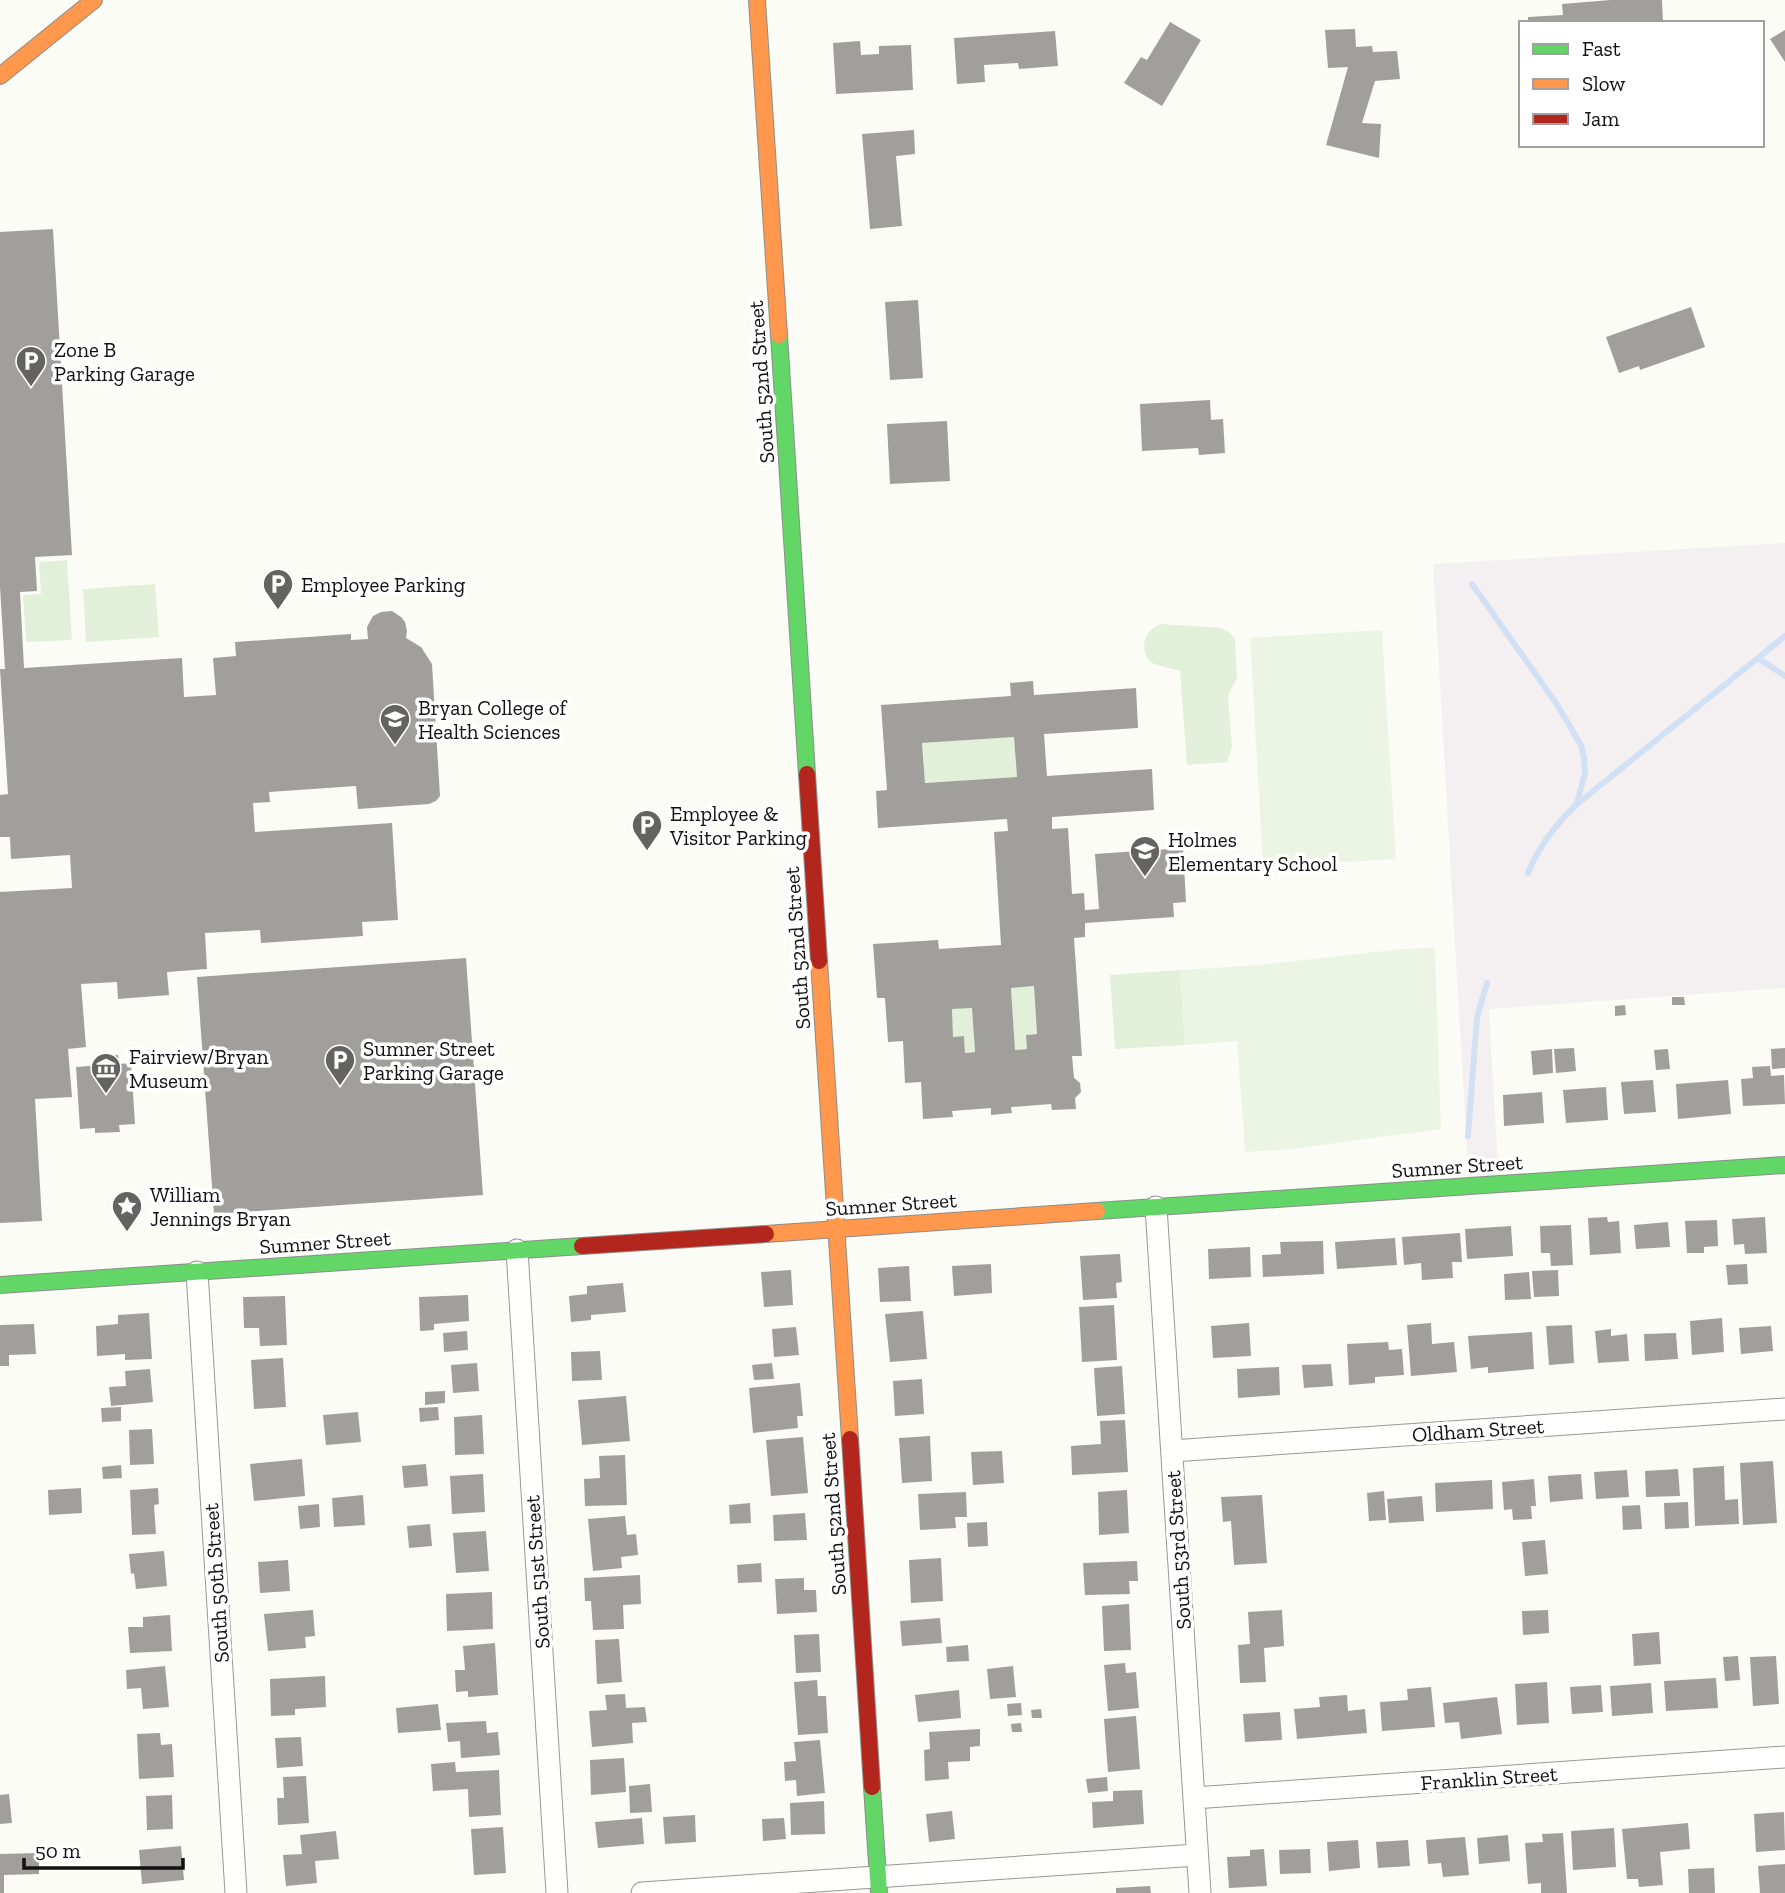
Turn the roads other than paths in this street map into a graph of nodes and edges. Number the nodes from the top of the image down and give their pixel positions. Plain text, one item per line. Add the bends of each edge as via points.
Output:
1 (94, 0) edge
2 (757, 0) edge
3 (0, 76) edge
4 (1785, 1164) edge
5 (1156, 1207) junction
6 (836, 1229) junction
7 (517, 1250) junction
8 (197, 1272) junction
9 (0, 1286) edge
10 (1785, 1409) edge
11 (1172, 1451) junction
12 (1785, 1758) edge
13 (1194, 1798) junction
14 (1197, 1855) junction
15 (878, 1885) edge
16 (236, 1893) edge
17 (557, 1893) edge
18 (642, 1893) edge
19 (1200, 1893) edge

1 - 3 street
2 - 6 street, South 52nd Street
4 - 5 street, Sumner Street
5 - 6 street, Sumner Street
5 - 11 street, South 53rd Street
6 - 7 street, Sumner Street
6 - 15 street, South 52nd Street
7 - 8 street, Sumner Street
7 - 17 street, South 51st Street
8 - 9 street, Sumner Street
8 - 16 street, South 50th Street
10 - 11 street, Oldham Street
11 - 13 street, South 53rd Street
12 - 13 street, Franklin Street
13 - 14 street, South 53rd Street
14 - 15 street
14 - 19 street, South 53rd Street
15 - 18 street

